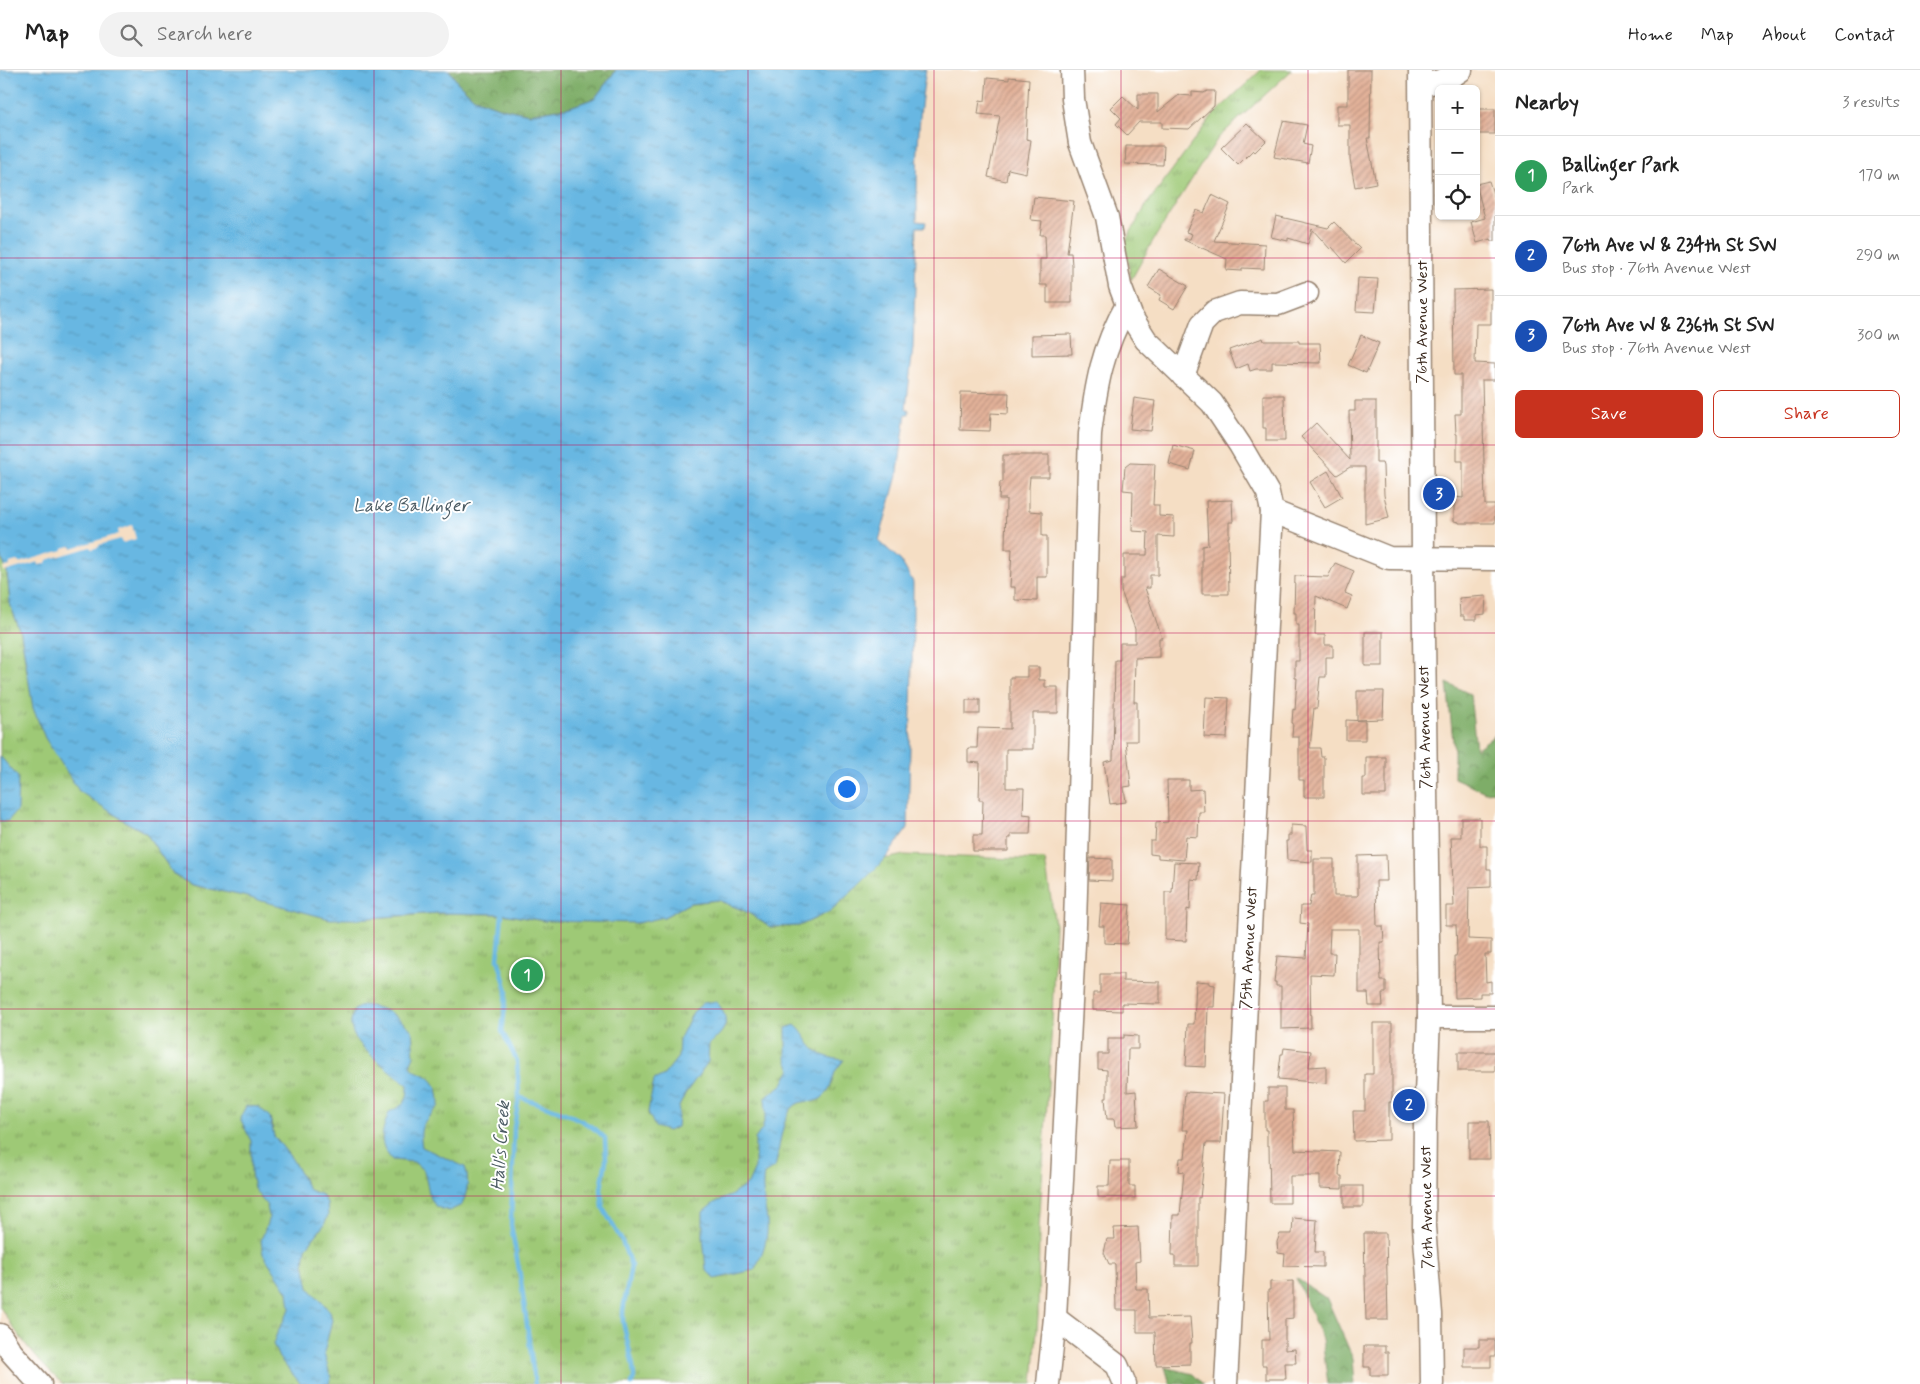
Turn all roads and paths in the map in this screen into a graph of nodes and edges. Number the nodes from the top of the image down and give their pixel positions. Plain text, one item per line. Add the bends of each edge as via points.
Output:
1 (1072, 70) edge
2 (1461, 70) edge
3 (1421, 77) edge
4 (1306, 293) dead end
5 (1124, 295) junction
6 (1183, 376) junction
7 (1272, 511) junction
8 (1423, 559) junction
9 (1495, 559) edge
10 (1495, 1017) edge
11 (1429, 1018) junction
12 (1054, 1318) junction
13 (0, 1335) edge
14 (40, 1384) edge
15 (1048, 1384) edge
16 (1125, 1384) edge
17 (1226, 1384) edge
18 (1432, 1384) edge

1 - 5 street via 1080,143 1107,217
2 - 3 street via 1437,83
3 - 8 street, 76th Avenue West
4 - 6 street via 1278,304 1240,303 1214,312 1202,324
5 - 6 street via 1132,318 1146,340
5 - 12 street via 1099,373 1090,434 1075,924
6 - 7 street via 1212,404 1240,445 1268,493
7 - 8 street via 1389,558
7 - 17 street, 75th Avenue West
8 - 9 street
8 - 11 street, 76th Avenue West
10 - 11 street
11 - 18 street, 76th Avenue West via 1424,1227 1431,1314
12 - 15 street
12 - 16 street via 1117,1365
13 - 14 street

